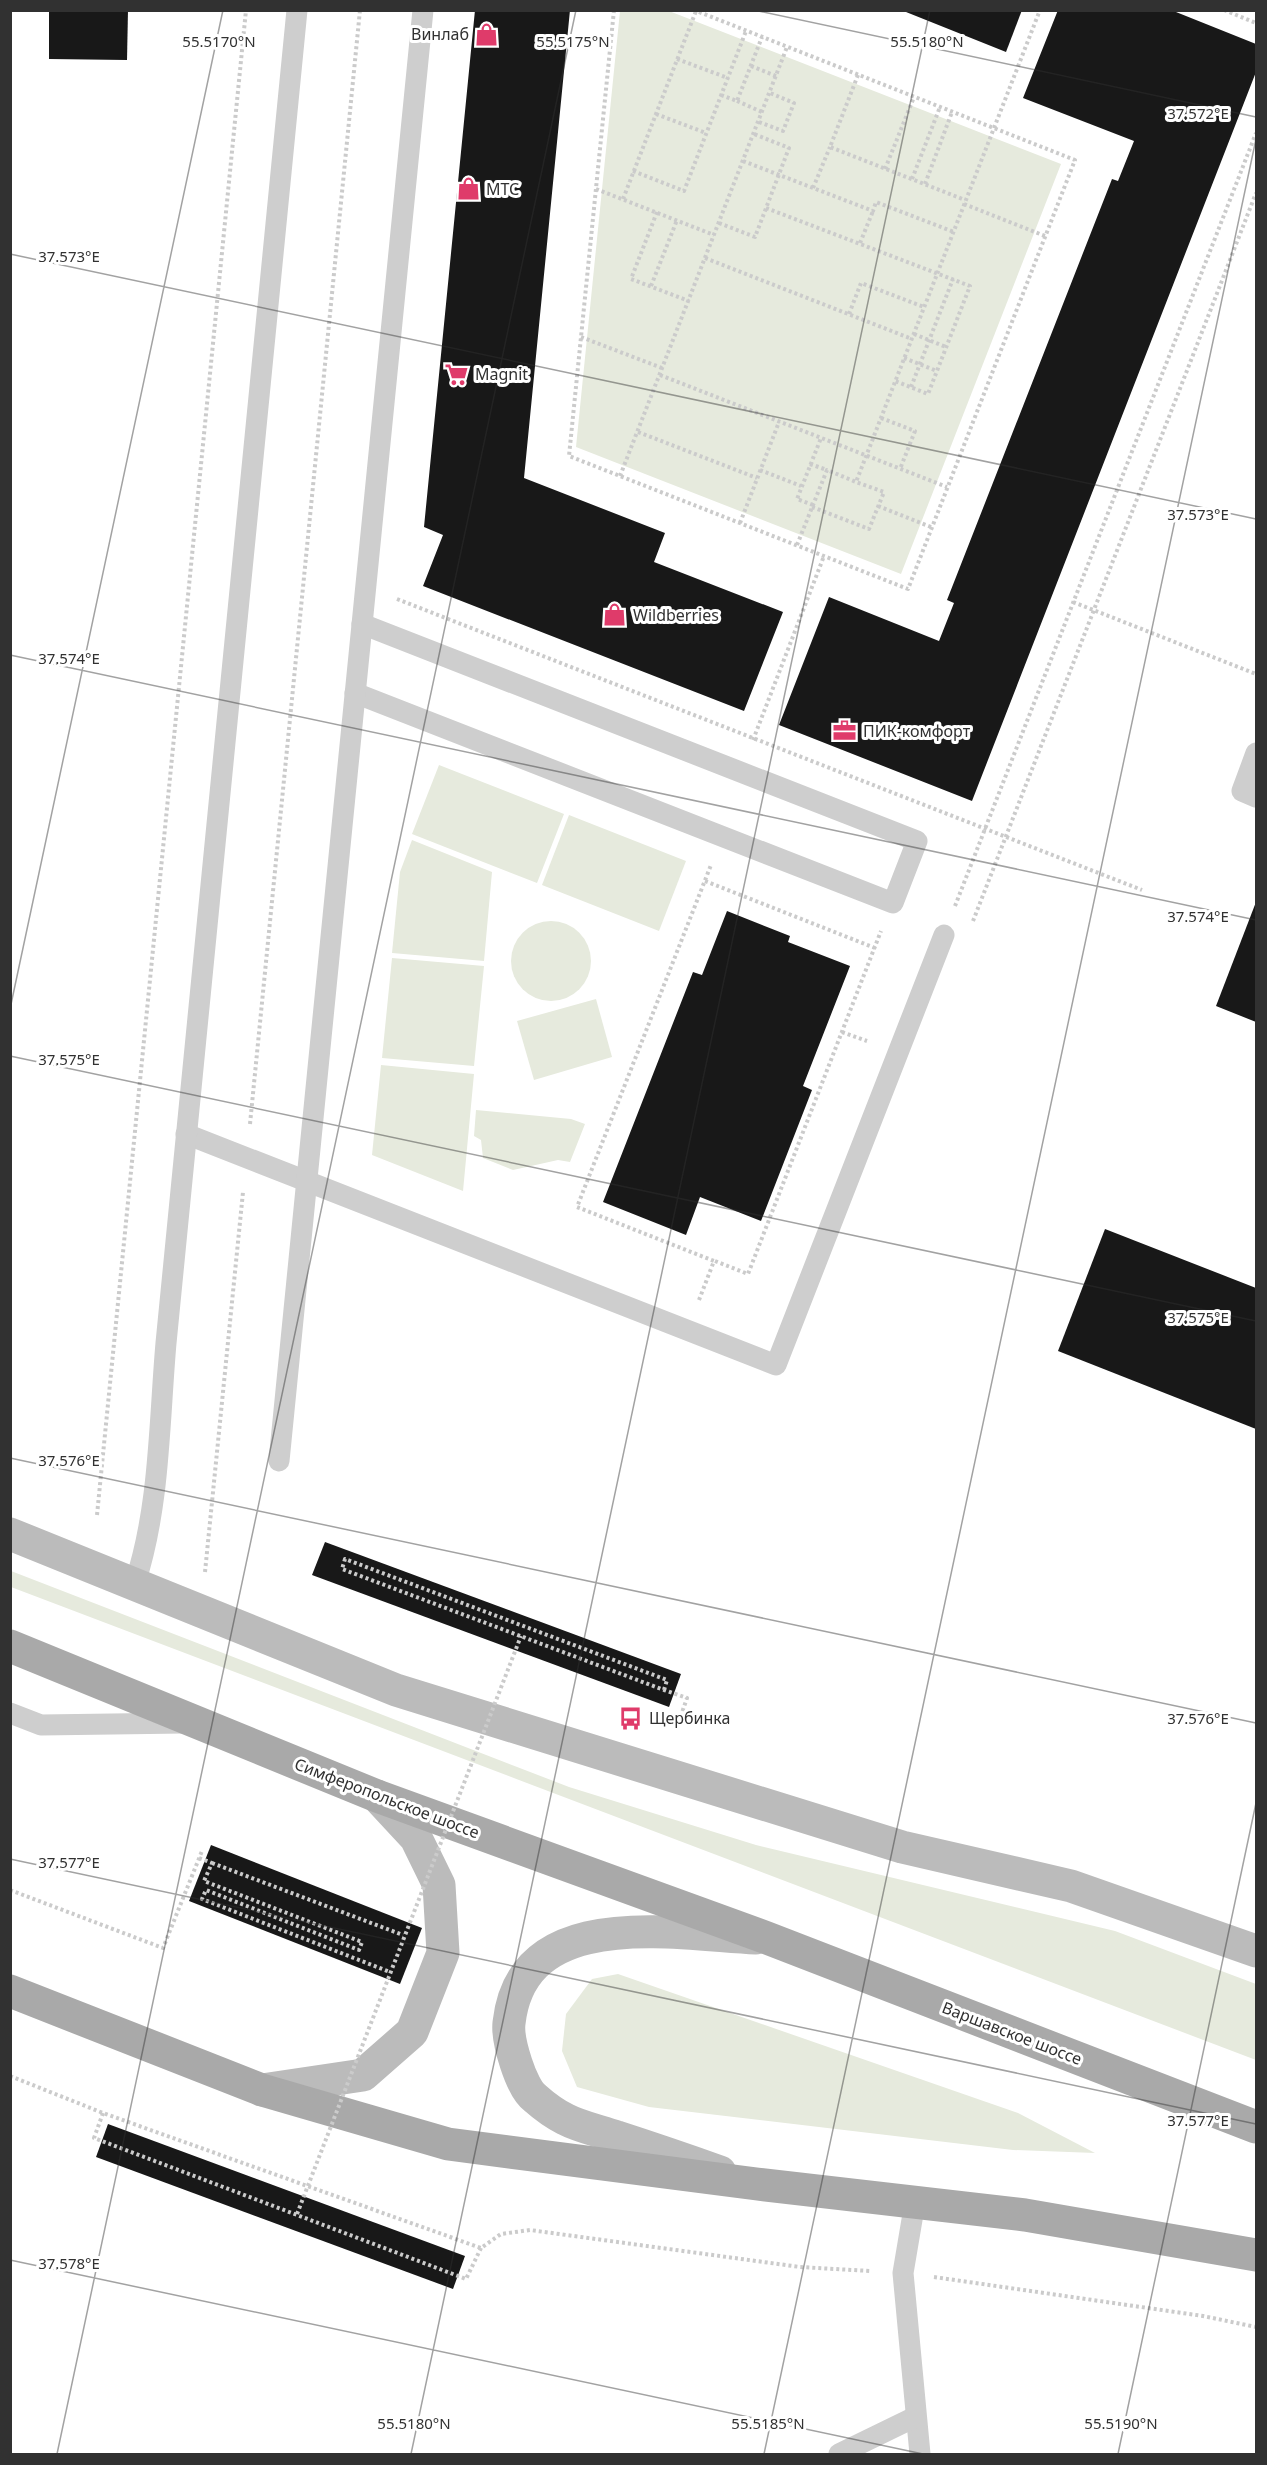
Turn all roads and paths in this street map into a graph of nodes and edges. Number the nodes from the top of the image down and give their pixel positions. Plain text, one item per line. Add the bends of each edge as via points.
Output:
1 (246, 10) edge
2 (297, 10) edge
3 (360, 10) edge
4 (423, 10) edge
5 (614, 10) edge
6 (1040, 10) edge
7 (1224, 10) edge
8 (695, 11) edge
9 (1257, 23) edge
10 (746, 31) junction
11 (762, 37) junction
12 (787, 47) junction
13 (677, 59) junction
14 (751, 66) junction
15 (858, 75) junction
16 (776, 76) junction
17 (728, 78) junction
18 (770, 93) junction
19 (721, 95) junction
20 (914, 97) junction
21 (737, 102) junction
22 (940, 107) junction
23 (762, 112) junction
24 (952, 112) junction
25 (656, 114) junction
26 (759, 122) junction
27 (994, 128) junction
28 (1257, 133) edge
29 (706, 134) junction
30 (754, 134) junction
31 (830, 147) junction
32 (743, 161) junction
33 (885, 169) junction
34 (633, 171) junction
35 (778, 175) junction
36 (912, 179) junction
37 (924, 184) junction
38 (813, 188) junction
39 (596, 189) junction
40 (1257, 193) edge
41 (623, 199) junction
42 (965, 202) junction
43 (766, 208) junction
44 (873, 212) junction
45 (657, 213) junction
46 (677, 220) junction
47 (719, 223) junction
48 (954, 232) junction
49 (714, 235) junction
50 (1045, 236) junction
51 (860, 243) junction
52 (705, 258) junction
53 (937, 273) junction
54 (953, 279) junction
55 (651, 286) junction
56 (689, 301) junction
57 (924, 307) junction
58 (849, 314) junction
59 (581, 337) junction
60 (913, 337) junction
61 (929, 340) junction
62 (946, 347) junction
63 (904, 358) junction
64 (920, 364) junction
65 (662, 368) junction
66 (937, 371) junction
67 (660, 375) junction
68 (895, 381) junction
69 (911, 387) junction
70 (881, 418) junction
71 (779, 422) junction
72 (638, 432) junction
73 (821, 438) junction
74 (866, 456) junction
75 (810, 464) junction
76 (900, 469) junction
77 (827, 470) junction
78 (760, 471) junction
79 (620, 476) junction
80 (757, 478) junction
81 (856, 482) junction
82 (801, 486) junction
83 (947, 487) junction
84 (812, 506) junction
85 (878, 506) junction
86 (740, 523) junction
87 (932, 526) junction
88 (797, 545) junction
89 (824, 556) junction
90 (366, 587) junction
91 (1073, 602) junction
92 (1093, 611) junction
93 (362, 624) junction
94 (1257, 674) edge
95 (355, 693) junction
96 (753, 738) junction
97 (1257, 753) edge
98 (740, 772) junction
99 (1257, 796) edge
100 (985, 829) junction
101 (722, 836) junction
102 (1005, 837) junction
103 (705, 881) junction
104 (1142, 890) dead end
105 (883, 927) dead end
106 (970, 929) dead end
107 (944, 935) joint
108 (875, 948) junction
109 (186, 1134) junction
110 (246, 1158) junction
111 (306, 1181) junction
112 (714, 1262) junction
113 (688, 1330) junction
114 (279, 1461) dead end
115 (97, 1515) dead end
116 (10, 1534) edge
117 (205, 1573) dead end
118 (135, 1583) junction
119 (521, 1636) junction
120 (10, 1646) edge
121 (664, 1690) junction
122 (10, 1713) edge
123 (202, 1723) junction
124 (677, 1727) dead end
125 (376, 1796) junction
126 (202, 1851) dead end
127 (199, 1858) junction
128 (212, 1863) junction
129 (10, 1890) edge
130 (404, 1935) junction
131 (767, 1938) junction
132 (1257, 1951) edge
133 (390, 1972) junction
134 (10, 1991) edge
135 (10, 2076) edge
136 (262, 2090) junction
137 (103, 2113) junction
138 (1257, 2127) edge
139 (757, 2184) junction
140 (915, 2202) junction
141 (297, 2214) junction
142 (481, 2248) junction
143 (1257, 2255) edge
144 (903, 2273) junction
145 (1257, 2327) edge
146 (915, 2417) junction
147 (839, 2454) edge
148 (920, 2454) edge

1 - 115 path
2 - 109 lane
3 - 110 path
4 - 90 lane
5 - 39 path
6 - 27 path
7 - 9 path
8 - 10 path
8 - 13 path
10 - 11 path
10 - 17 path
11 - 12 path
11 - 14 path
12 - 15 path
12 - 16 path
13 - 17 path
13 - 25 path
14 - 16 path
14 - 21 path
15 - 20 path
15 - 31 path
16 - 18 path
17 - 19 path
18 - 23 path
18 - 26 path via 795,103 783,132
19 - 21 path
19 - 29 path
20 - 22 path
20 - 33 path
21 - 23 path
22 - 24 path
22 - 36 path
23 - 26 path
24 - 27 path
24 - 37 path
25 - 29 path
25 - 34 path
26 - 30 path
27 - 42 path
27 - 50 path via 1075,160
28 - 91 path
29 - 34 path via 684,191
30 - 32 path
30 - 35 path via 789,148
31 - 33 path
31 - 38 path
32 - 35 path
32 - 47 path
33 - 36 path
34 - 41 path
35 - 38 path
35 - 43 path
36 - 37 path
37 - 42 path
38 - 44 path
39 - 41 path
39 - 59 path
40 - 92 path
41 - 45 path
42 - 48 path
42 - 50 path
43 - 47 path via 755,237
43 - 51 path
44 - 48 path via 876,202
44 - 51 path
45 - 46 path
45 - 55 path via 631,279
46 - 49 path
46 - 55 path
47 - 49 path
48 - 53 path
49 - 52 path
50 - 83 path
51 - 53 path
52 - 56 path
52 - 58 path
53 - 54 path
53 - 57 path
54 - 61 path
54 - 62 path via 970,286
55 - 56 path
56 - 65 path
57 - 58 path via 861,283
57 - 60 path
58 - 60 path
59 - 65 path
59 - 79 path via 569,456
60 - 61 path
60 - 63 path
61 - 62 path
61 - 64 path
62 - 66 path
63 - 64 path
63 - 68 path
64 - 66 path
64 - 69 path
65 - 67 path
66 - 69 path via 928,394
67 - 71 path
67 - 72 path
68 - 69 path
68 - 70 path
70 - 74 path
70 - 76 path via 915,431
71 - 73 path
71 - 78 path
72 - 79 path
72 - 80 path
73 - 74 path
73 - 75 path
74 - 76 path
74 - 81 path
75 - 77 path
75 - 82 path
76 - 83 path
77 - 81 path
77 - 84 path
78 - 80 path
78 - 82 path
79 - 86 path
80 - 86 path
81 - 85 path via 884,492
82 - 84 path via 796,499
83 - 87 path
84 - 85 path via 869,529
84 - 88 path
85 - 87 path
86 - 88 path
87 - 89 path via 908,589
88 - 89 path
89 - 96 path
90 - 93 lane
90 - 96 path
91 - 92 path
91 - 100 path
92 - 94 path
92 - 102 path
93 - 95 lane
93 - 98 lane
95 - 101 lane
95 - 111 lane
96 - 98 path
96 - 100 path
97 - 99 lane via 1242,791
98 - 101 lane via 917,841 892,903
100 - 102 path
100 - 107 path
101 - 103 path
102 - 104 path
102 - 106 path
103 - 108 path
103 - 112 path via 577,1208
105 - 108 path
107 - 113 lane via 776,1365
108 - 112 path via 748,1274
109 - 110 lane
109 - 118 lane via 154,1490 147,1547
110 - 111 lane
110 - 117 path
111 - 113 lane
111 - 114 lane
112 - 113 path
116 - 118 street
118 - 132 street via 396,1690 891,1844 1071,1886
119 - 121 path
119 - 121 path via 342,1569 345,1559 667,1680
119 - 130 path, bridge
120 - 123 main road, Симферопольское шоссе
121 - 124 path via 687,1698
122 - 123 lane via 41,1725
123 - 125 main road, Симферопольское шоссе
125 - 131 main road, Симферопольское шоссе
125 - 136 street via 416,1838 439,1885 443,1953 428,1993 412,2032 363,2075
126 - 127 path
127 - 128 path
127 - 129 path via 163,1948
128 - 130 path
128 - 133 path via 204,1881 362,1942 359,1950 206,1890 202,1899
130 - 133 path, bridge
131 - 138 main road, Варшавское шоссе
131 - 139 street via 637,1932 577,1939 543,1955 524,1978 511,2004 507,2032 518,2069 532,2096 565,2120
133 - 141 path, bridge
134 - 136 main road
135 - 137 path
136 - 139 main road via 448,2144
137 - 141 path via 94,2138
137 - 142 path
139 - 140 main road
140 - 143 main road via 1025,2214
140 - 144 lane
141 - 142 path via 466,2279
142 - 144 path via 501,2234 530,2230 800,2266
144 - 145 path
144 - 146 lane
146 - 147 lane
146 - 148 lane

